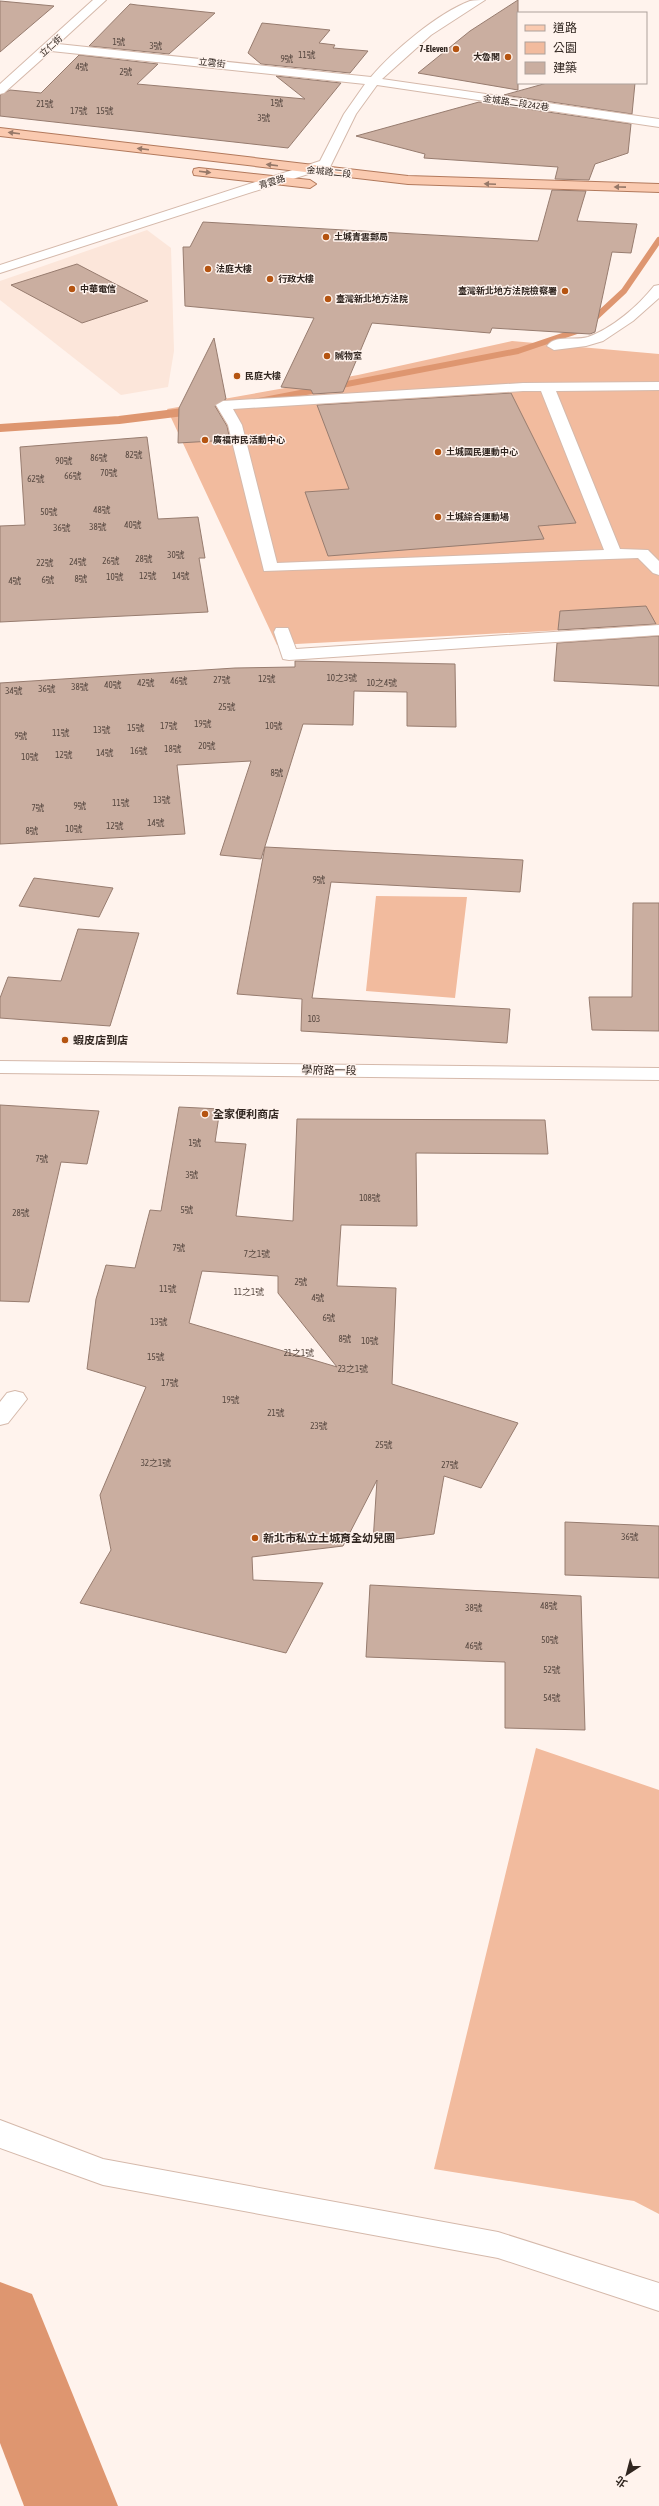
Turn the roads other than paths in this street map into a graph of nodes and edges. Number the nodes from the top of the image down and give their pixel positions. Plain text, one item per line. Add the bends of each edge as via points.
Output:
1 (100, 0) edge
2 (479, 0) edge
3 (50, 47) junction
4 (373, 81) junction
5 (0, 90) edge
6 (659, 123) edge
7 (0, 132) edge
8 (188, 170) dead end
9 (311, 170) junction
10 (275, 181) junction
11 (322, 186) dead end
12 (659, 188) edge
13 (604, 200) dead end
14 (659, 200) edge
15 (0, 269) edge
16 (659, 289) edge
17 (554, 346) dead end
18 (659, 386) edge
19 (547, 387) junction
20 (614, 554) junction
21 (659, 570) edge
22 (659, 630) edge
23 (282, 632) dead end
24 (0, 1067) edge
25 (659, 1074) edge
26 (16, 1399) dead end
27 (0, 1417) edge
28 (1, 2136) edge
29 (659, 2297) edge

1 - 3 street, 立仁街
2 - 4 street, 青雲路 via 401,52
3 - 4 street, 立雲街
3 - 5 street, 立仁街
4 - 6 street, 金城路二段242巷
4 - 9 street, 青雲路 via 354,107 325,164
9 -> 7 main road, 金城路二段
8 -> 10 main road, 金城路二段
9 - 10 street, 青雲路
12 -> 9 main road, 金城路二段 via 462,183
10 - 11 main road, 金城路二段
10 - 15 street, 青雲路
13 - 14 main road
16 - 17 street via 642,308 591,341 560,343
18 - 19 street
19 - 20 street
19 - 20 street via 223,405 235,425 270,568
20 - 21 street via 642,553
22 - 23 street via 289,655
24 - 25 street, 學府路一段
26 - 27 street
28 - 29 street via 103,2172 498,2245

